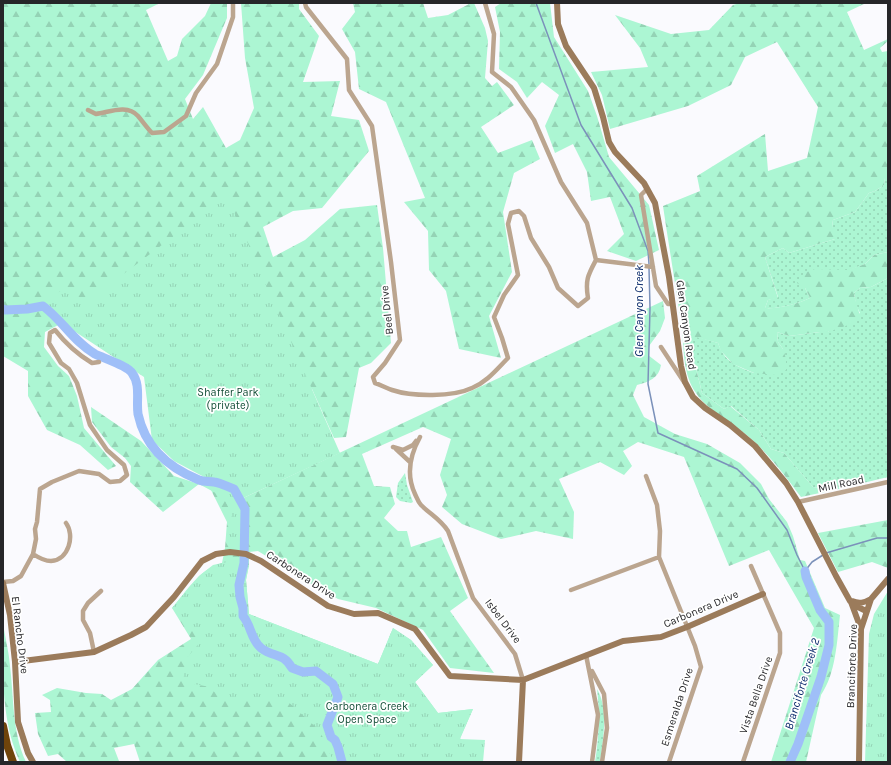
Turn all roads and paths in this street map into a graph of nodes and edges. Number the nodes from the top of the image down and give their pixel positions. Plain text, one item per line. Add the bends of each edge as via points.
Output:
1 (233, 3) edge
2 (305, 3) edge
3 (485, 3) edge
4 (557, 3) edge
5 (88, 110) dead end
6 (647, 189) junction
7 (596, 260) junction
8 (653, 268) junction
9 (673, 304) junction
10 (661, 347) dead end
11 (98, 362) dead end
12 (693, 397) junction
13 (410, 462) junction
14 (646, 476) dead end
15 (888, 482) edge
16 (798, 502) junction
17 (66, 523) dead end
18 (33, 554) junction
19 (659, 557) junction
20 (751, 566) dead end
21 (888, 579) edge
22 (3, 583) edge
23 (571, 590) dead end
24 (101, 591) dead end
25 (763, 594) junction
26 (871, 599) junction
27 (850, 601) junction
28 (866, 611) junction
29 (687, 627) junction
30 (861, 629) junction
31 (94, 652) junction
32 (586, 655) junction
33 (15, 662) junction
34 (589, 666) junction
35 (523, 680) junction
36 (3, 726) edge
37 (13, 762) edge
38 (33, 762) edge
39 (519, 762) edge
40 (592, 762) edge
41 (602, 762) edge
42 (669, 762) edge
43 (743, 762) edge
44 (859, 762) edge

1 - 5 street via 233,16 217,64 196,93 186,116 164,132 152,133 138,115 129,110 119,109 96,114
2 - 7 street, Beel Drive via 347,59 349,90 372,126 400,340 373,377 375,383 393,390 423,395 447,395 472,388 492,375 508,358 494,317 504,295 518,275 508,224 511,213 519,211 524,216 531,238 549,267 558,288 578,306 588,298 587,278
3 - 7 street via 494,34 492,72 511,87 534,120 560,182 587,223
4 - 6 street, Glen Canyon Road via 558,24 566,46 594,88 609,142
6 - 8 street via 641,195
6 - 9 street, Glen Canyon Road via 655,203
7 - 8 street
8 - 9 street via 656,286 668,304
9 - 12 street, Glen Canyon Road via 681,366 685,382
10 - 12 street
11 - 18 street via 92,363 80,356 55,330 50,333 48,343 77,383 90,425 107,450 124,465 127,475 120,481 110,482 100,474 79,471 40,489
12 - 16 street, Glen Canyon Road via 755,446 786,483
13 - 13 street via 414,448 420,437 413,445 403,450 393,447
13 - 35 street, Isbel Drive via 412,488 420,504 442,522 448,531 472,598 515,654
14 - 19 street, Esmeralda Drive via 657,505
15 - 16 street, Mill Road
16 - 27 street, Glen Canyon Road
17 - 18 street via 70,534 69,547 65,554 53,561 44,560
18 - 22 street via 21,576 13,582
19 - 23 street
19 - 29 street, Esmeralda Drive
20 - 25 street, Vista Bella Drive
21 - 26 street, Branciforte Drive
22 - 33 street, El Rancho Drive via 10,614
24 - 31 street via 83,611 83,620 90,633
25 - 29 street, Carbonera Drive
25 - 43 street, Vista Bella Drive via 780,633 780,653
26 - 27 street via 858,603
26 - 28 street, Branciforte Drive
27 - 28 street, Glen Canyon Road
27 - 30 street
28 - 30 street, Branciforte Drive
29 - 32 street, Carbonera Drive via 661,637 623,641
29 - 42 street, Esmeralda Drive via 696,646 700,667
30 - 44 street, Branciforte Drive
31 - 33 street, Carbonera Drive
31 - 35 street, Carbonera Drive via 146,627 202,561 216,554 230,552 246,554 261,561 328,606 354,614 378,613 415,629 450,676
32 - 34 street
32 - 35 street, Carbonera Drive
33 - 38 street, El Rancho Drive via 18,722
34 - 40 street via 598,715
34 - 41 street via 604,694 607,728
35 - 39 street, Isbel Drive
36 - 37 highway

